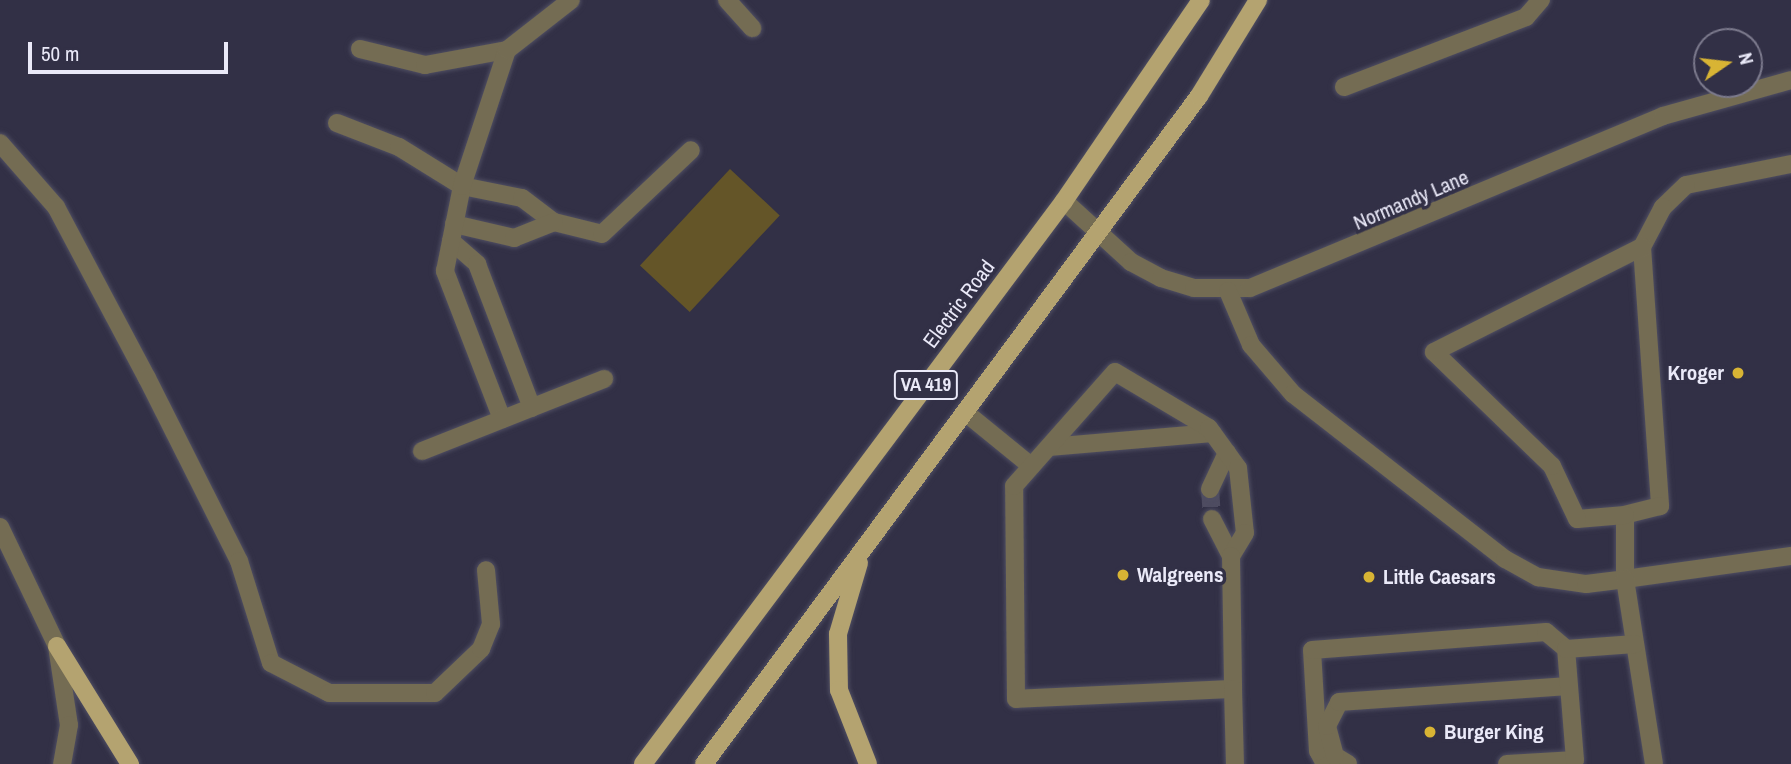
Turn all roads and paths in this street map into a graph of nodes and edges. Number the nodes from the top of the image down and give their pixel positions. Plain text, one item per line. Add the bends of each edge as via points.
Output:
1 (571, 0) edge
2 (727, 0) edge
3 (1201, 0) edge
4 (1258, 0) edge
5 (1541, 0) edge
6 (752, 28) dead end
7 (360, 49) dead end
8 (507, 50) junction
9 (1791, 80) edge
10 (1344, 87) dead end
11 (337, 123) dead end
12 (0, 143) edge
13 (691, 150) dead end
14 (1791, 164) edge
15 (461, 186) junction
16 (1065, 201) junction
17 (554, 222) junction
18 (452, 232) junction
19 (1100, 233) junction
20 (1642, 247) junction
21 (1228, 291) junction
22 (604, 379) dead end
23 (532, 408) junction
24 (966, 413) junction
25 (502, 419) junction
26 (1212, 433) junction
27 (1049, 447) junction
28 (422, 451) dead end
29 (1227, 453) junction
30 (1031, 466) junction
31 (1210, 489) tunnel mouth
32 (1625, 515) junction
33 (1212, 519) tunnel mouth
34 (0, 527) edge
35 (862, 553) junction
36 (1231, 555) junction
37 (1791, 556) edge
38 (486, 570) dead end
39 (1625, 579) junction
40 (1635, 644) junction
41 (57, 646) junction
42 (1566, 649) junction
43 (1568, 686) junction
44 (1233, 689) junction
45 (62, 764) edge
46 (130, 764) edge
47 (643, 764) edge
48 (704, 764) edge
49 (868, 764) edge
50 (1235, 764) edge
51 (1325, 764) edge
52 (1348, 764) edge
53 (1507, 764) edge
54 (1654, 764) edge

1 - 8 street
2 - 6 street
3 - 16 main road, Electric Road / VA 419
4 - 19 main road, VA 419 via 1199,96
5 - 10 street via 1526,17
7 - 8 street via 425,65
8 - 15 street
9 - 21 street, Normandy Lane via 1663,116 1287,278
11 - 15 street via 399,147
12 - 38 street via 56,206 147,378 239,561 271,663 329,693 435,693 456,678 486,637 493,601
13 - 17 street via 602,234
14 - 20 street via 1686,185 1663,207
15 - 17 street via 522,198
15 - 18 street
16 - 19 street, Normandy Lane
16 - 47 main road, Electric Road / VA 419
17 - 18 street via 514,238
18 - 23 street via 477,264
18 - 25 street via 444,271
19 - 21 street, Normandy Lane via 1130,262 1161,278
19 - 24 main road, VA 419
20 - 32 street via 1660,506
20 - 32 street via 1434,352 1552,466 1577,519
21 - 39 street via 1251,345 1293,394 1506,559 1538,577 1586,584
22 - 23 street
23 - 25 street
24 - 30 street
24 - 35 main road, VA 419
25 - 28 street
26 - 27 street
26 - 27 street via 1115,372
26 - 29 street
27 - 30 street
29 - 31 street
29 - 36 street via 1238,468 1245,533
30 - 44 street via 1014,486 1016,699
32 - 39 street
33 - 36 street
34 - 41 street
35 - 48 main road, VA 419
35 - 49 main road via 838,634 839,691
36 - 44 street
37 - 39 street
39 - 40 street
40 - 42 street
40 - 54 street
41 - 45 street via 69,725
41 - 46 main road
42 - 43 street
42 - 51 street via 1546,632 1312,650 1318,751
43 - 52 street via 1339,702 1327,726 1335,755
43 - 53 street via 1575,760
44 - 50 street

